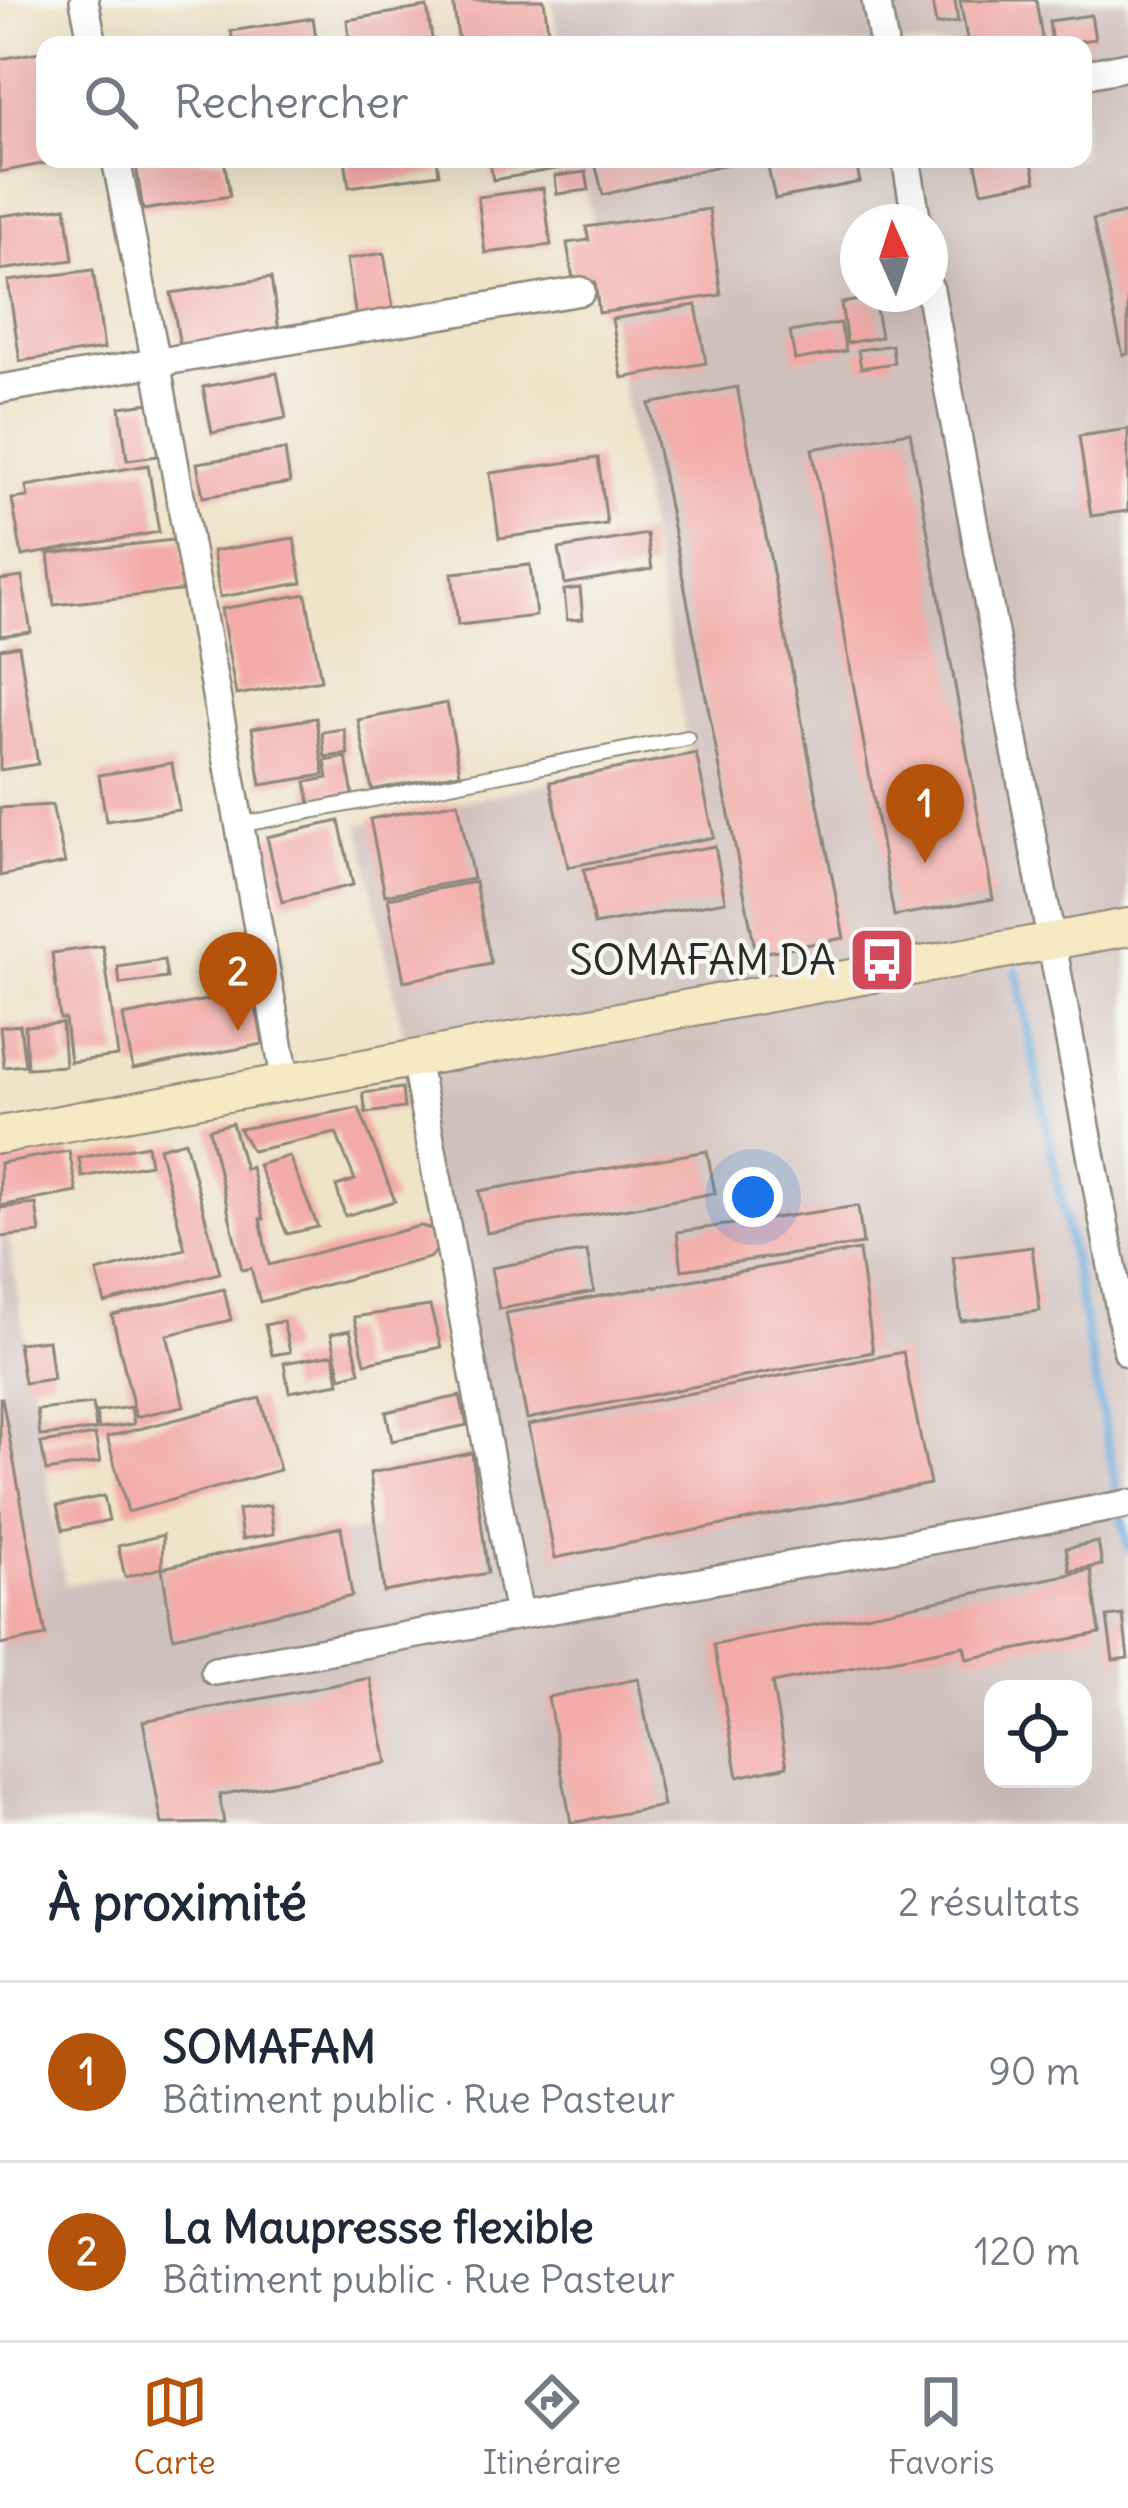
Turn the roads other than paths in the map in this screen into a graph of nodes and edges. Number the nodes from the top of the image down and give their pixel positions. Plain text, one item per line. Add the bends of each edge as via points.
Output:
1 (84, 0) edge
2 (876, 0) edge
3 (91, 36) edge
4 (882, 36) edge
5 (1128, 66) edge
6 (1092, 72) edge
7 (118, 168) edge
8 (907, 168) edge
9 (914, 204) edge
10 (581, 291) dead end
11 (934, 312) edge
12 (156, 362) junction
13 (0, 389) edge
14 (687, 738) dead end
15 (239, 825) junction
16 (1128, 927) edge
17 (1052, 941) junction
18 (415, 1059) junction
19 (286, 1083) junction
20 (0, 1135) edge
21 (1128, 1352) edge
22 (1128, 1504) edge
23 (519, 1615) junction
24 (215, 1671) dead end

1 - 3 street
2 - 4 street
5 - 6 street
7 - 12 street
8 - 9 street
10 - 12 street
11 - 17 street
12 - 13 street
12 - 15 street
14 - 15 lane
15 - 19 street
16 - 17 main road
17 - 18 main road
17 - 21 street
18 - 19 main road
18 - 23 street
19 - 20 main road
22 - 23 street
23 - 24 street

